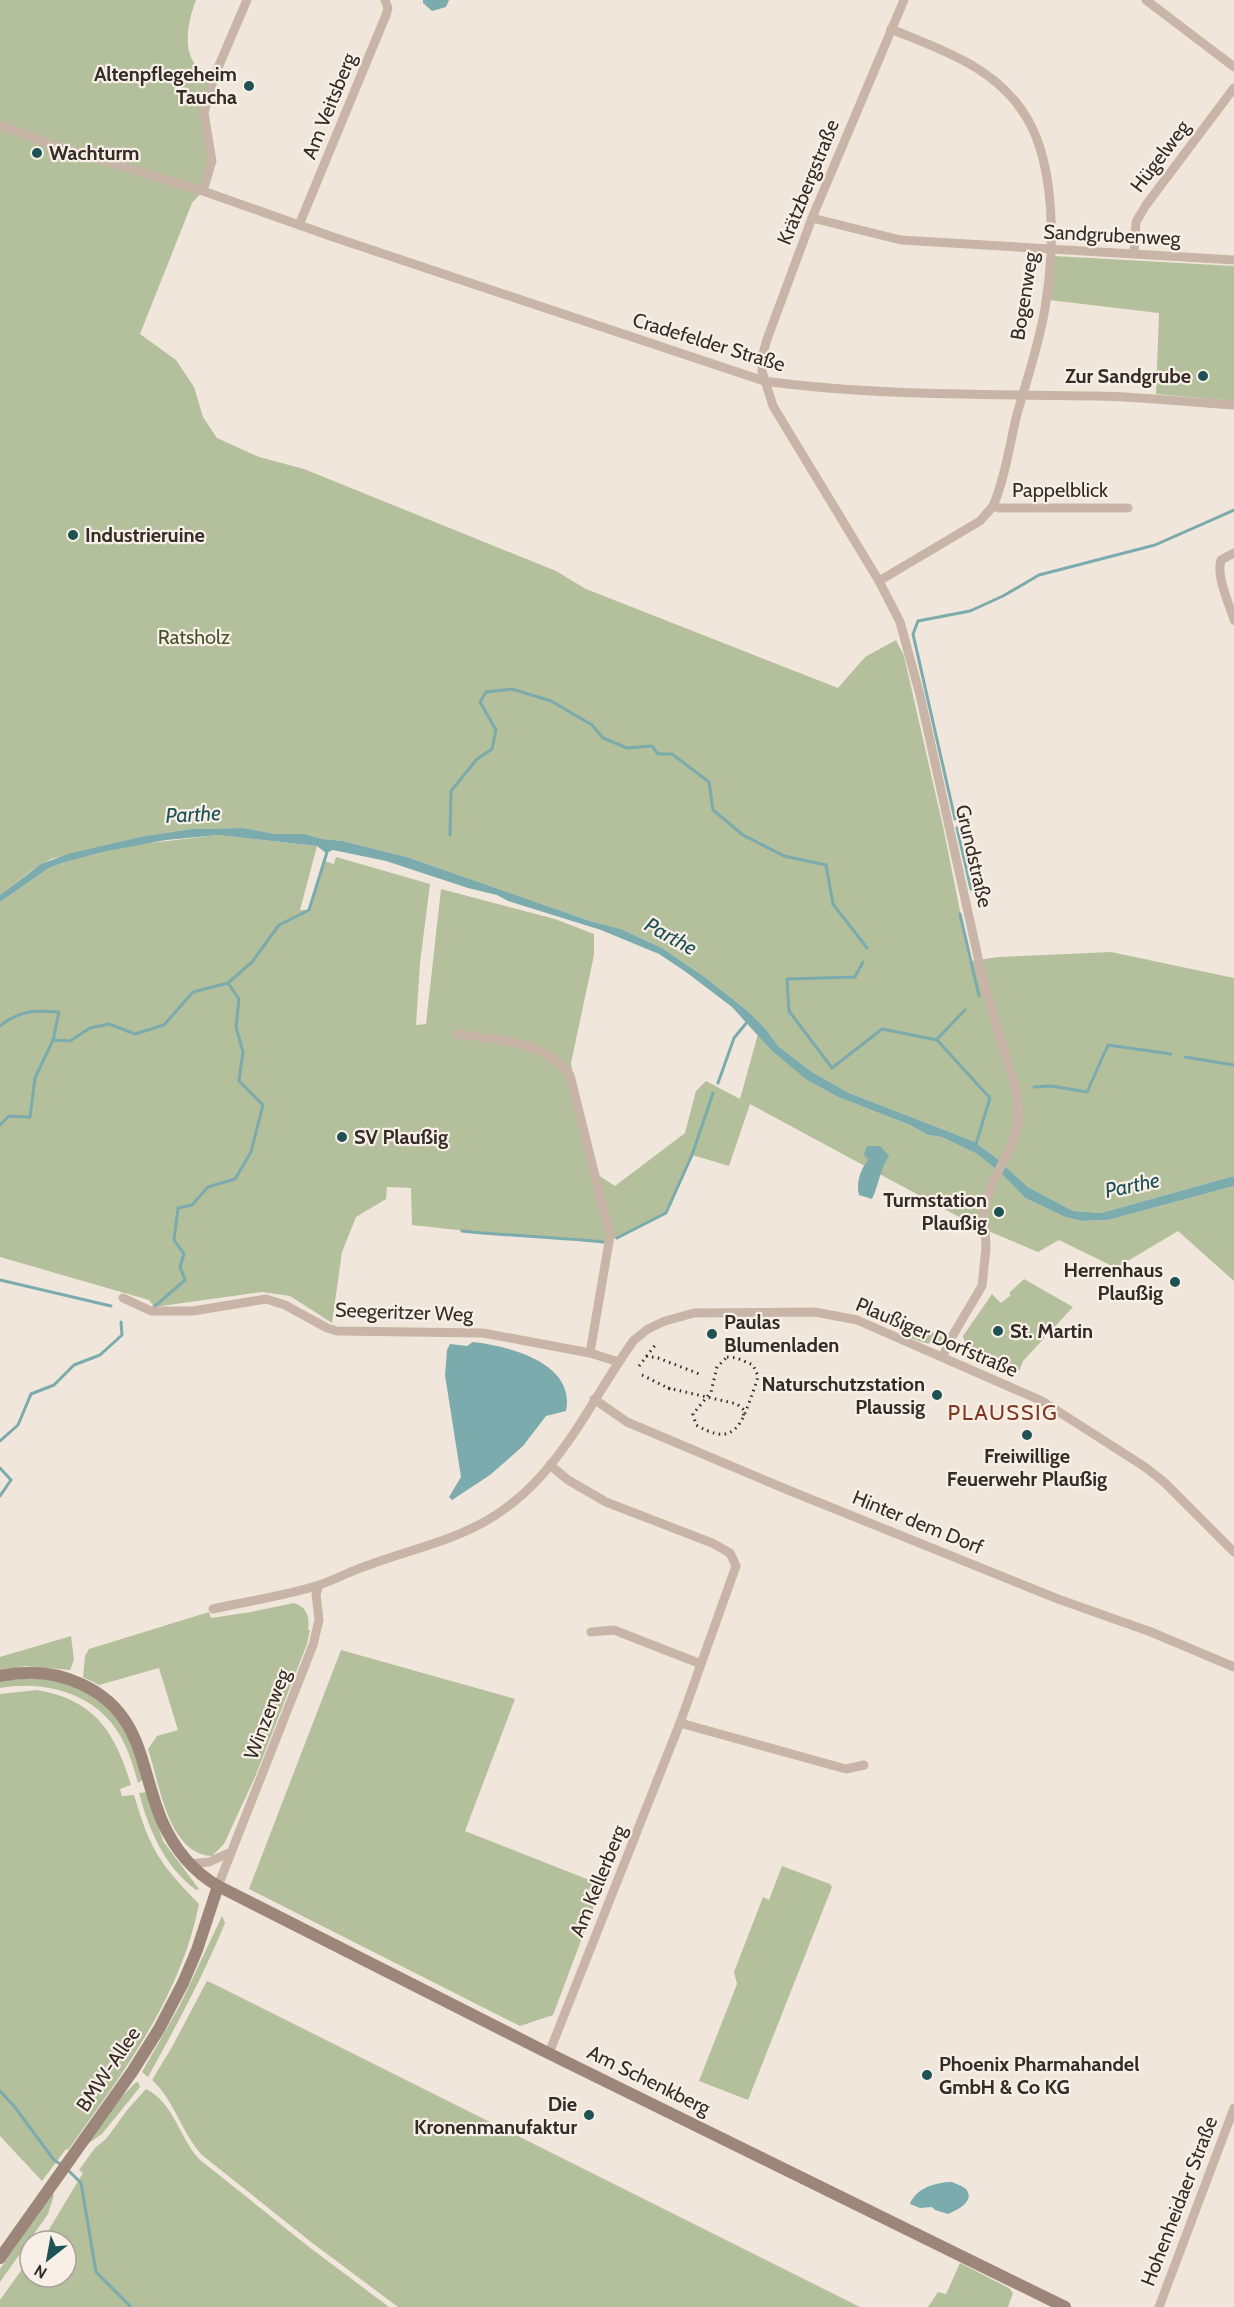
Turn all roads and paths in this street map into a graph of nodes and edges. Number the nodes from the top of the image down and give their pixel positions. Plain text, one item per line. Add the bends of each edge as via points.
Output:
1 (247, 0) edge
2 (385, 0) edge
3 (904, 0) edge
4 (1146, 0) edge
5 (891, 29) junction
6 (1234, 67) edge
7 (1234, 88) edge
8 (0, 125) edge
9 (203, 190) junction
10 (812, 218) junction
11 (299, 225) junction
12 (1051, 249) junction
13 (1134, 254) junction
14 (1234, 260) edge
15 (764, 381) junction
16 (1022, 395) junction
17 (1234, 405) edge
18 (993, 506) junction
19 (1128, 508) dead end
20 (1234, 553) edge
21 (879, 582) junction
22 (1234, 620) edge
23 (457, 1034) dead end
24 (123, 1298) dead end
25 (590, 1353) junction
26 (944, 1356) junction
27 (619, 1362) junction
28 (594, 1400) junction
29 (550, 1465) junction
30 (1234, 1552) edge
31 (319, 1585) junction
32 (213, 1609) dead end
33 (591, 1632) dead end
34 (701, 1664) junction
35 (1234, 1667) edge
36 (0, 1676) edge
37 (680, 1723) junction
38 (864, 1765) dead end
39 (231, 1852) junction
40 (189, 1864) junction
41 (218, 1886) junction
42 (549, 2053) junction
43 (1234, 2108) edge
44 (0, 2258) edge
45 (1065, 2307) edge
46 (1159, 2307) edge

1 - 9 street via 213,77 204,113 212,161
2 - 11 street, Am Veitsberg via 386,15
3 - 5 street, Krätzbergstraße
4 - 6 street
5 - 10 street, Krätzbergstraße
5 - 12 street, Bogenweg via 985,72 1021,108 1034,128 1048,176
7 - 13 street, Hügelweg via 1146,205 1136,222
8 - 9 street
9 - 11 street
10 - 12 street, Sandgrubenweg via 901,240
10 - 15 street, Krätzbergstraße via 766,342 762,359
11 - 15 street, Cradefelder Straße
12 - 13 street, Sandgrubenweg
12 - 16 street, Bogenweg via 1045,308
13 - 14 street, Sandgrubenweg
15 - 16 street, Cradefelder Straße via 905,394
15 - 21 street, Grundstraße via 773,406
16 - 17 street, Cradefelder Straße
16 - 18 street, Bogenweg
18 - 19 street, Pappelblick
18 - 21 street via 980,521
20 - 22 street via 1221,560 1220,565
21 - 26 street, Grundstraße via 900,622 920,695 983,980 1017,1093 1018,1123 984,1206 986,1248 982,1286
23 - 25 street via 529,1046 561,1063 570,1075 610,1236
24 - 25 street, Seegeritzer Weg via 152,1311 193,1311 266,1299 337,1331 483,1334
25 - 27 street, Seegeritzer Weg
26 - 27 street, Plaußiger Dorfstraße via 838,1315 718,1312 694,1313 648,1329 634,1340
26 - 30 street, Plaußiger Dorfstraße via 1042,1401 1145,1467
27 - 28 street, Plaußiger Dorfstraße
28 - 29 street, Plaußiger Dorfstraße
28 - 35 street, Hinter dem Dorf via 627,1422 788,1490
29 - 31 street, Plaußiger Dorfstraße via 530,1488 472,1530
29 - 34 street, Am Kellerberg via 606,1502 730,1553 736,1566
31 - 32 street, Plaußiger Dorfstraße
31 - 39 street, Winzerweg via 319,1620 313,1645
33 - 34 street via 614,1630
34 - 37 street, Am Kellerberg
36 - 40 main road, Am Schenkberg via 28,1671 62,1676 86,1686 110,1704 136,1740 162,1820
37 - 38 street via 846,1769
37 - 42 street, Am Kellerberg
39 - 40 street via 209,1862
39 - 41 street, Winzerweg
40 - 41 main road, Am Schenkberg
41 - 42 main road, Am Schenkberg
41 - 44 main road, BMW-Allee via 192,1961 159,2029
42 - 45 main road, Am Schenkberg
43 - 46 street, Hohenheidaer Straße

